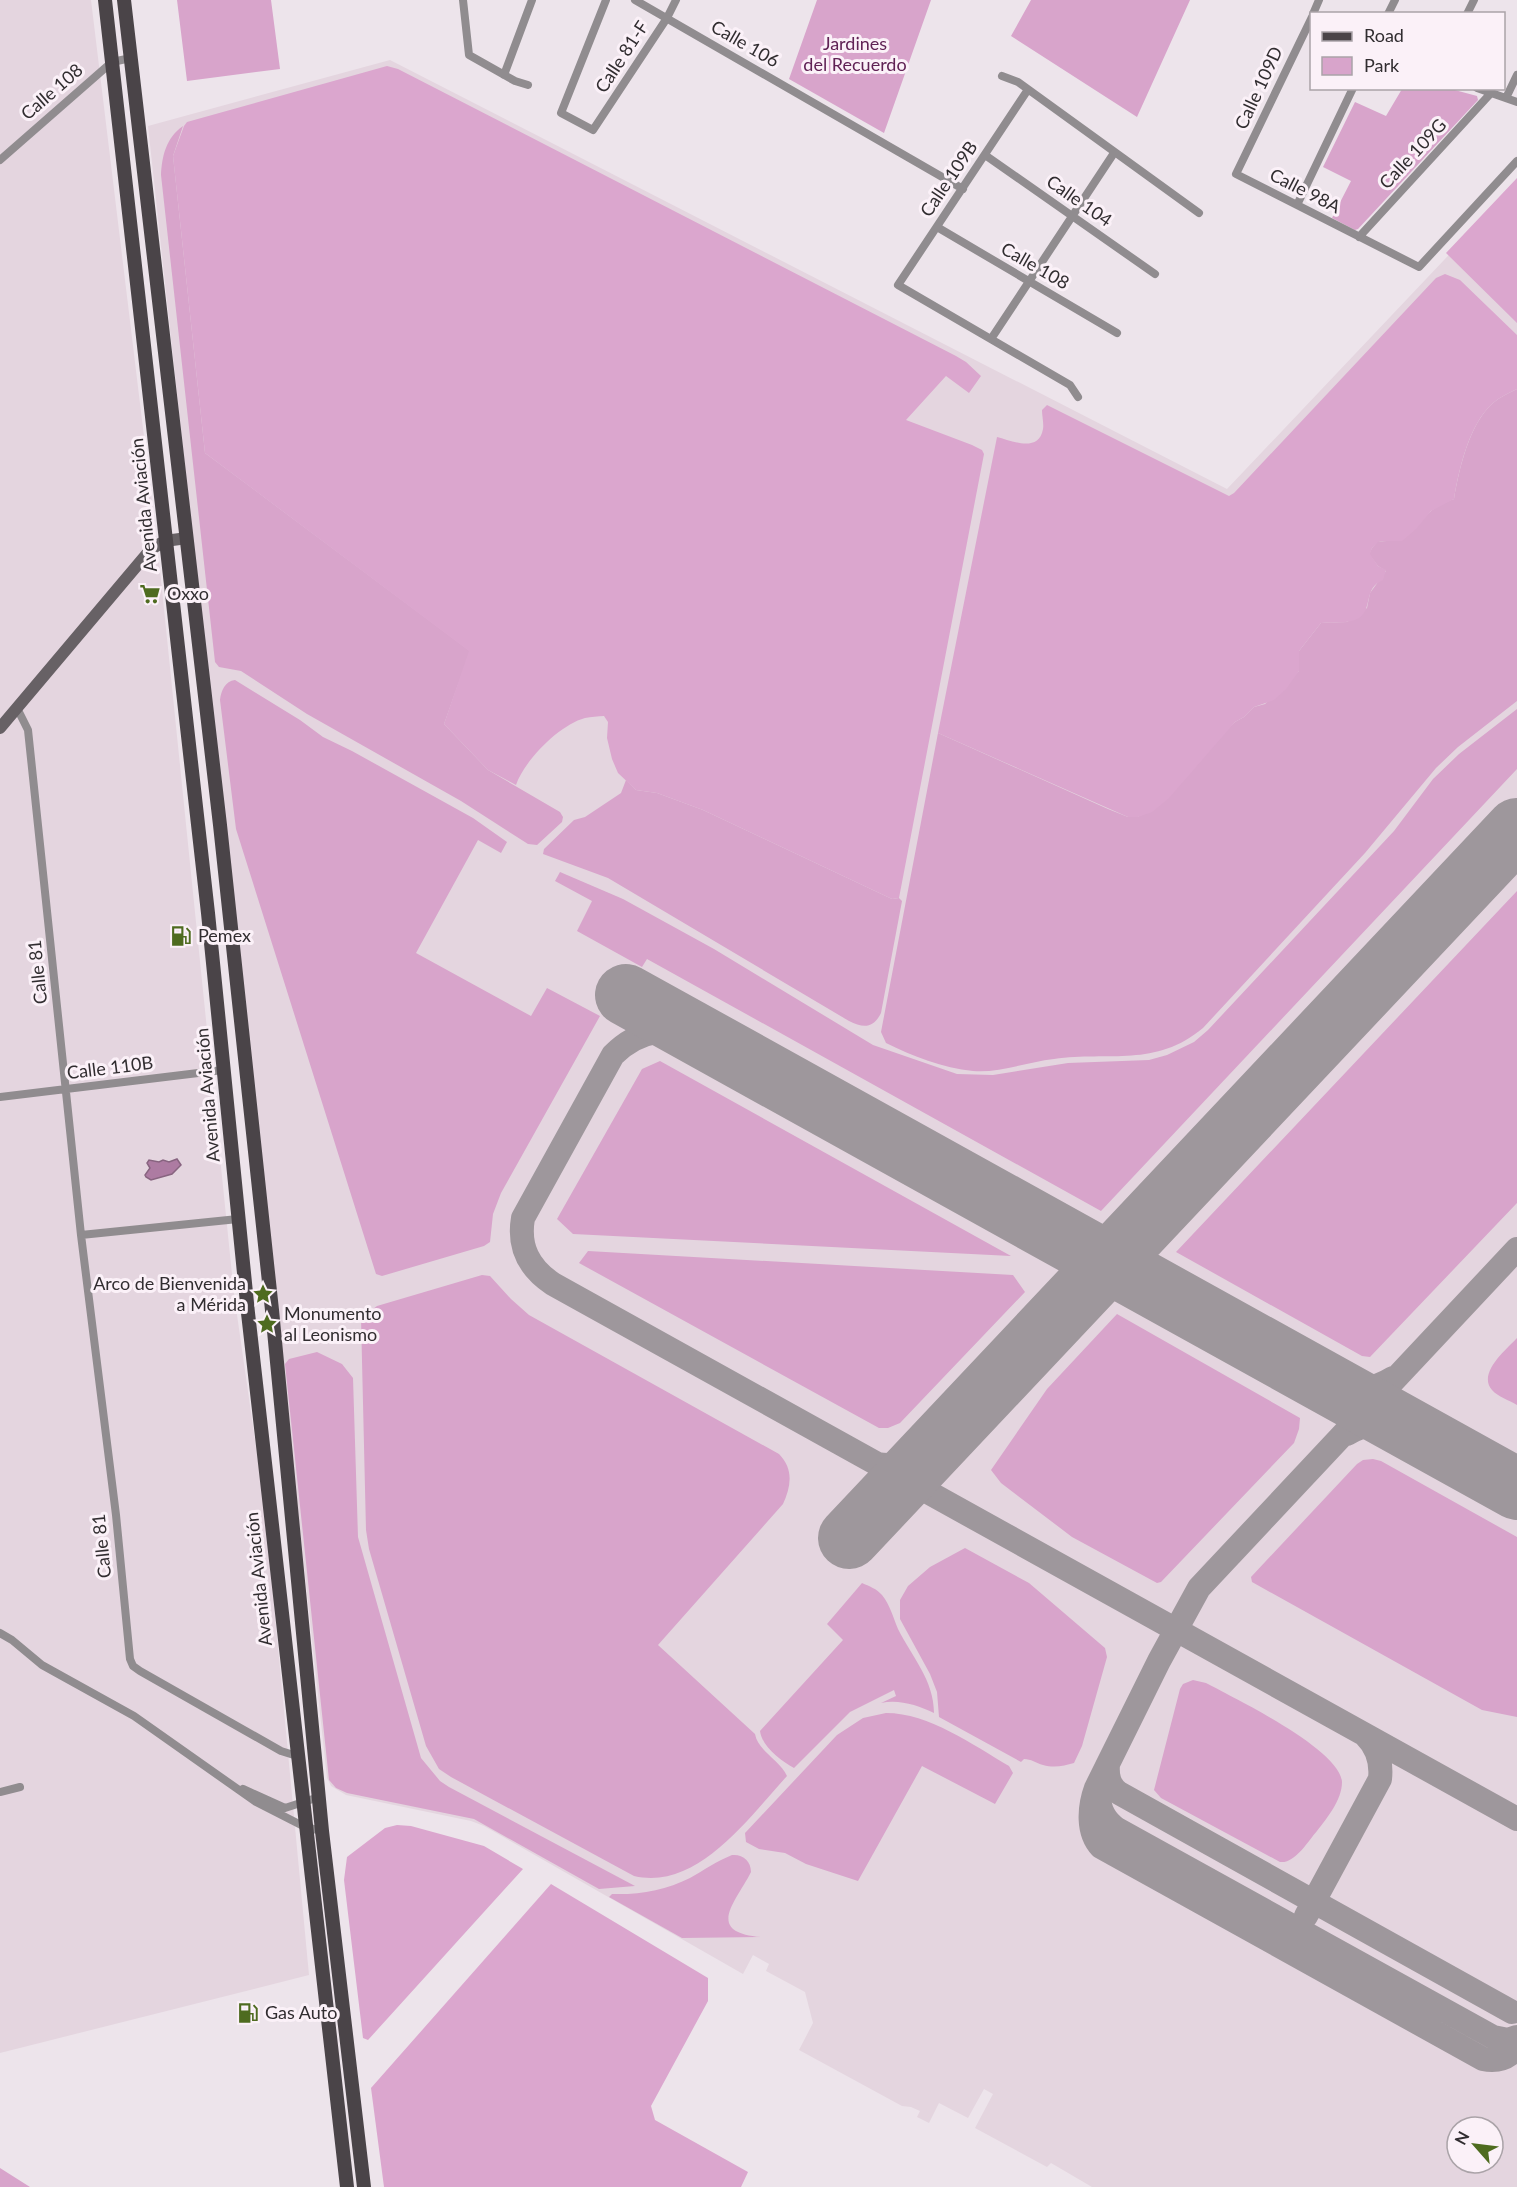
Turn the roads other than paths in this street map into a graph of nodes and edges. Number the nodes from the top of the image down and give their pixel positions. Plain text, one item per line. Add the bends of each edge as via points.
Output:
1 (105, 0) edge
2 (124, 0) edge
3 (463, 0) edge
4 (532, 0) edge
5 (606, 0) edge
6 (635, 0) edge
7 (676, 0) edge
8 (667, 18) junction
9 (1308, 33) edge
10 (131, 58) junction
11 (112, 62) junction
12 (504, 75) junction
13 (1517, 75) edge
14 (1002, 76) dead end
15 (528, 85) dead end
16 (1352, 90) edge
17 (1483, 90) edge
18 (1027, 91) junction
19 (1491, 93) junction
20 (1506, 98) junction
21 (1517, 102) edge
22 (1114, 153) junction
23 (985, 155) junction
24 (0, 160) edge
25 (1517, 161) edge
26 (1236, 174) joint
27 (963, 189) junction
28 (1297, 205) junction
29 (1199, 213) dead end
30 (1072, 216) junction
31 (937, 227) junction
32 (1359, 237) junction
33 (1155, 274) dead end
34 (1029, 281) junction
35 (1117, 333) dead end
36 (992, 339) junction
37 (1078, 397) dead end
38 (187, 538) junction
39 (165, 541) junction
40 (17, 708) junction
41 (0, 728) edge
42 (223, 1070) junction
43 (67, 1090) junction
44 (0, 1097) edge
45 (238, 1219) junction
46 (81, 1235) junction
47 (0, 1633) edge
48 (297, 1756) junction
49 (234, 1785) junction
50 (20, 1787) dead end
51 (0, 1792) edge
52 (319, 1797) junction
53 (303, 1802) junction
54 (305, 1827) junction
55 (322, 1831) junction
56 (347, 2187) edge
57 (364, 2187) edge

1 - 11 main road, Avenida Aviación
2 - 10 main road, Avenida Aviación
3 - 12 street via 469,55
4 - 12 street
5 - 8 street, Calle 81-F via 561,113 593,130
6 - 8 street, Calle 106
7 - 8 street, Calle 81-F
8 - 27 street, Calle 106
9 - 26 street, Calle 109D
10 - 11 street, Calle 108
10 - 38 main road, Avenida Aviación
11 - 24 street, Calle 108
11 - 39 main road, Avenida Aviación
12 - 15 street
13 - 20 street
14 - 18 street
16 - 28 street
17 - 19 street
18 - 22 street
18 - 23 street, Calle 109B
19 - 20 street
19 - 32 street, Calle 109G
20 - 21 street
22 - 29 street
22 - 30 street
23 - 27 street, Calle 109B
23 - 30 street, Calle 104
25 - 32 street, Calle 98A via 1419,267
26 - 28 street, Calle 98A
27 - 31 street, Calle 109B
28 - 32 street, Calle 98A
30 - 33 street, Calle 104
30 - 34 street
31 - 34 street, Calle 108
31 - 36 street, Calle 109B via 898,285
34 - 35 street, Calle 108
34 - 36 street
36 - 37 street via 1070,385
38 - 39 main road
38 - 52 main road, Avenida Aviación via 271,1300
39 - 40 main road via 151,549
39 - 42 main road, Avenida Aviación
40 - 41 main road
40 - 43 street, Calle 81 via 28,730
42 - 43 street, Calle 110B
42 - 45 main road, Avenida Aviación
43 - 44 street, Calle 110B
43 - 46 street, Calle 81
45 - 46 street
45 - 48 main road, Avenida Aviación
46 - 48 street, Calle 81 via 130,1659 133,1666 281,1751
47 - 49 street via 42,1665 134,1716
48 - 53 main road, Avenida Aviación
49 - 53 street via 285,1808
49 - 54 street via 256,1802
50 - 51 street
52 - 53 street
52 - 55 main road, Avenida Aviación
53 - 54 main road, Avenida Aviación
54 - 55 street
54 - 56 main road, Avenida Aviación
55 - 57 main road, Avenida Aviación

